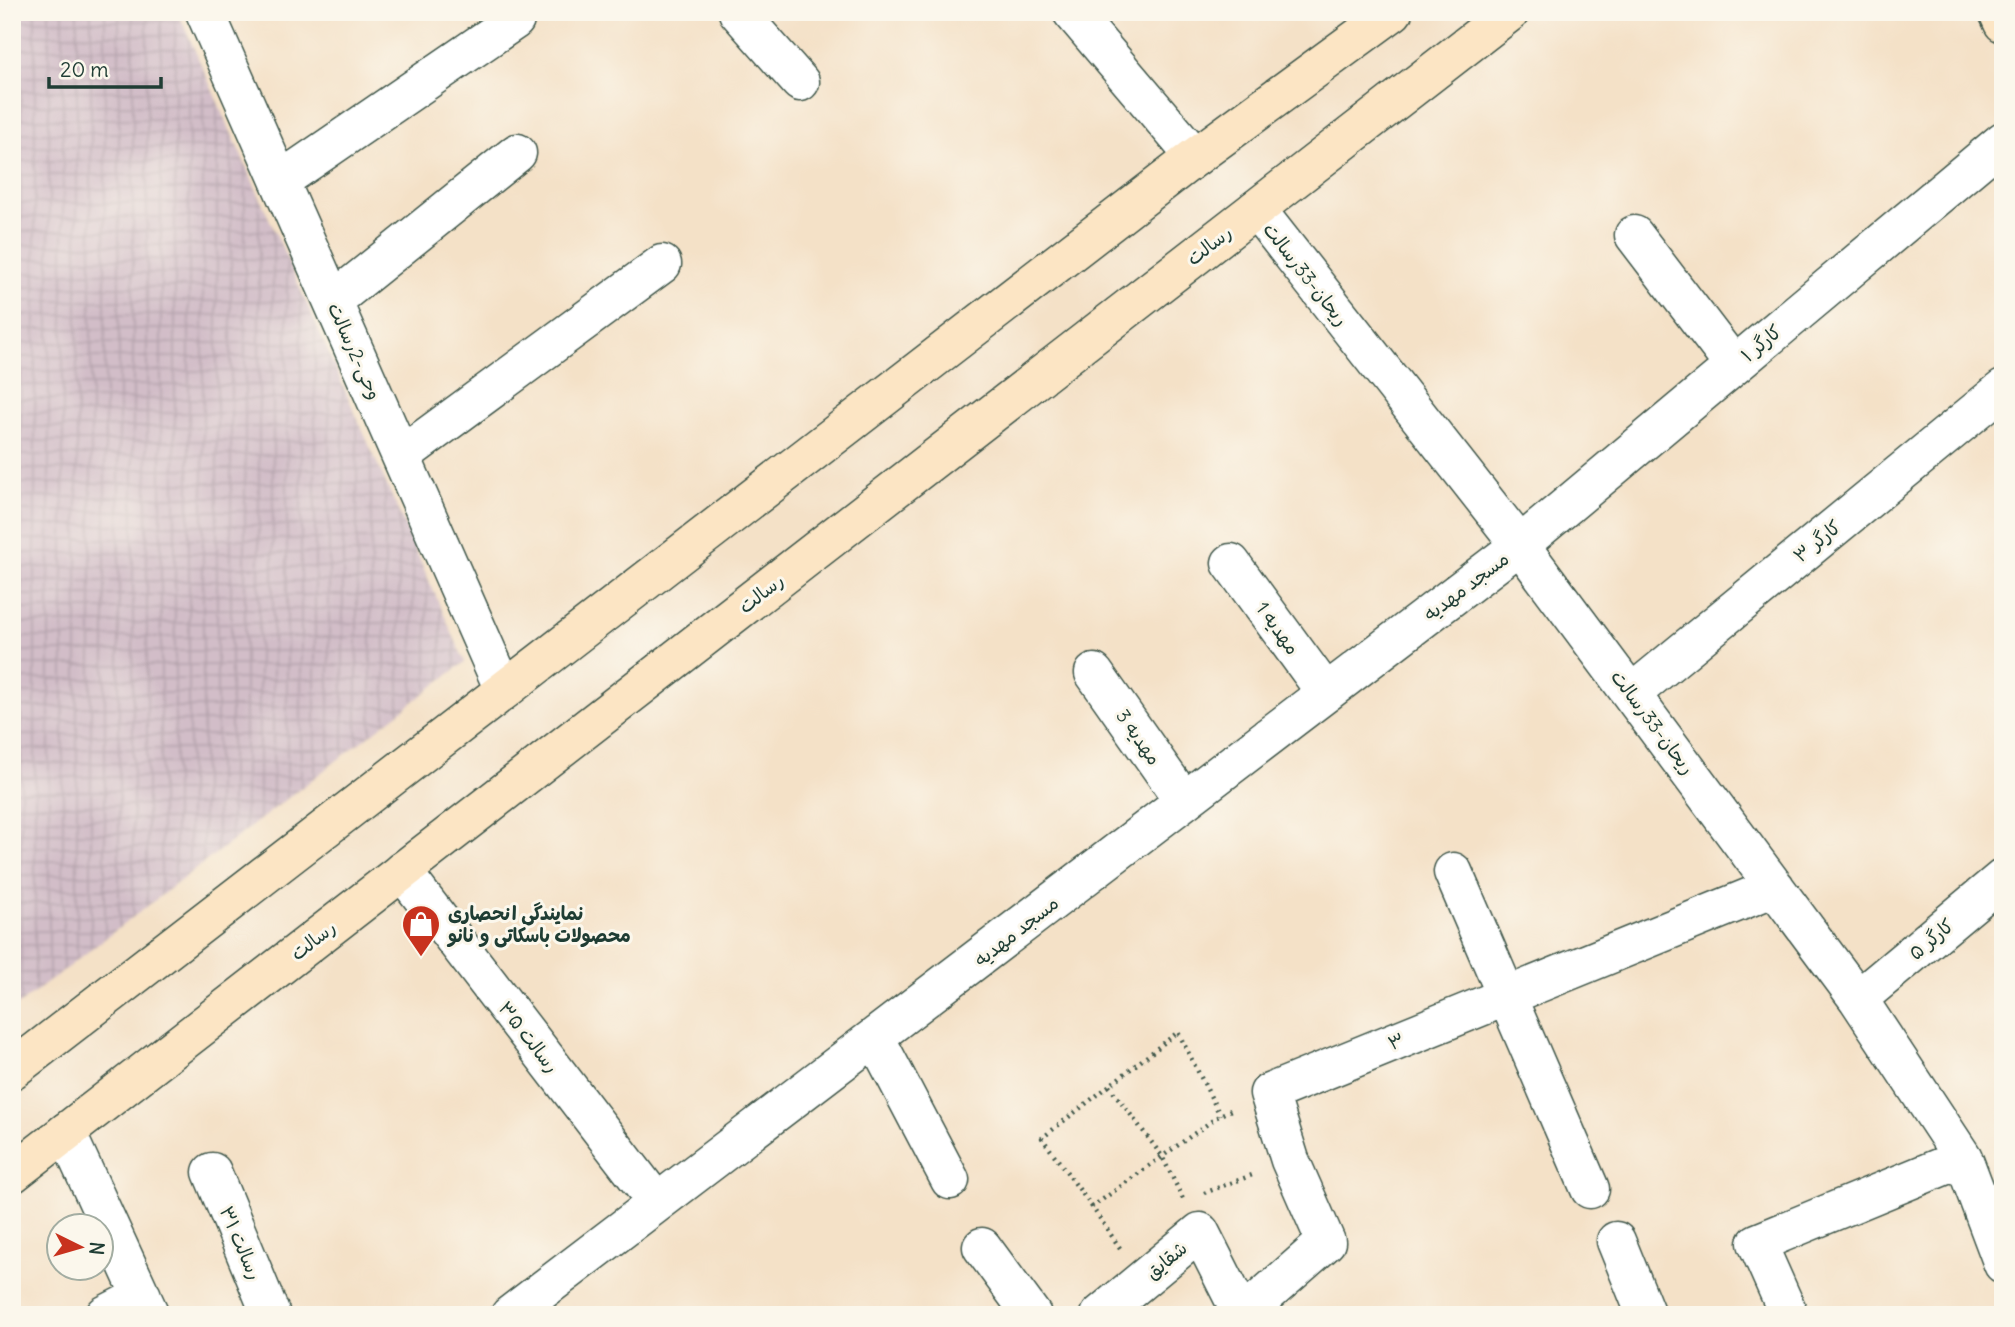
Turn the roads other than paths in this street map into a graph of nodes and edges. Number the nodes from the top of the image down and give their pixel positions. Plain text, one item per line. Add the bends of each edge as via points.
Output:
1 (205, 12) edge
2 (738, 12) edge
3 (1072, 12) edge
4 (1393, 12) edge
5 (1510, 12) edge
6 (1998, 12) edge
7 (515, 20) dead end
8 (2003, 23) edge
9 (800, 82) dead end
10 (2003, 141) edge
11 (517, 153) dead end
12 (1195, 157) junction
13 (280, 181) junction
14 (1256, 209) junction
15 (1634, 234) dead end
16 (662, 264) dead end
17 (332, 301) junction
18 (1734, 366) junction
19 (2003, 389) edge
20 (401, 456) junction
21 (1520, 545) junction
22 (1231, 563) dead end
23 (1094, 673) dead end
24 (504, 690) junction
25 (1326, 693) junction
26 (1631, 694) junction
27 (1184, 801) junction
28 (402, 871) junction
29 (1453, 872) dead end
30 (2003, 878) edge
31 (1776, 887) junction
32 (1505, 996) junction
33 (1858, 999) junction
34 (876, 1038) junction
35 (12, 1070) edge
36 (66, 1132) junction
37 (1963, 1158) junction
38 (212, 1172) dead end
39 (12, 1174) edge
40 (950, 1180) dead end
41 (1590, 1189) dead end
42 (657, 1203) junction
43 (1616, 1241) dead end
44 (982, 1247) dead end
45 (2003, 1264) edge
46 (146, 1306) edge
47 (105, 1315) edge
48 (271, 1315) edge
49 (510, 1315) edge
50 (1032, 1315) edge
51 (1100, 1315) edge
52 (1242, 1315) edge
53 (1646, 1315) edge
54 (1789, 1315) edge

1 - 13 street, وحی-2رسالت
2 - 9 street
3 - 12 street
4 - 12 main road
5 - 14 main road, رسالت
6 - 8 main road
7 - 13 street
10 - 18 street, کارگر ۱
11 - 17 street
12 - 24 main road
13 - 17 street, وحی-2رسالت
14 - 21 street, ریحان-33رسالت
14 - 28 main road, رسالت
15 - 18 street
16 - 20 street
17 - 20 street, وحی-2رسالت
18 - 21 street, کارگر ۱
19 - 26 street, کارگر ۳
20 - 24 street, وحی-2رسالت
21 - 25 street, مسجد مهدیه
21 - 26 street, ریحان-33رسالت
22 - 25 street, مهدیه 1
23 - 27 street, مهدیه 3
24 - 35 main road
25 - 27 street, مسجد مهدیه
26 - 31 street, ریحان-33رسالت
27 - 34 street, مسجد مهدیه
28 - 36 main road, رسالت
28 - 42 street, رسالت ۳۵
29 - 32 street
30 - 33 street, کارگر ۵
31 - 32 street, ۳
31 - 33 street, ریحان-33رسالت
32 - 41 street
32 - 52 street, ۳ via 1269,1093 1290,1160 1326,1242
33 - 37 street, ریحان-33رسالت
34 - 40 street
34 - 42 street, مسجد مهدیه
36 - 39 main road, رسالت
36 - 46 street
37 - 45 street, ریحان-33رسالت
37 - 54 street via 1757,1243
38 - 48 street, رسالت ۳۱
42 - 49 street, مسجد مهدیه
43 - 53 street
44 - 50 street
46 - 47 street
51 - 52 street, شقایق via 1200,1232

